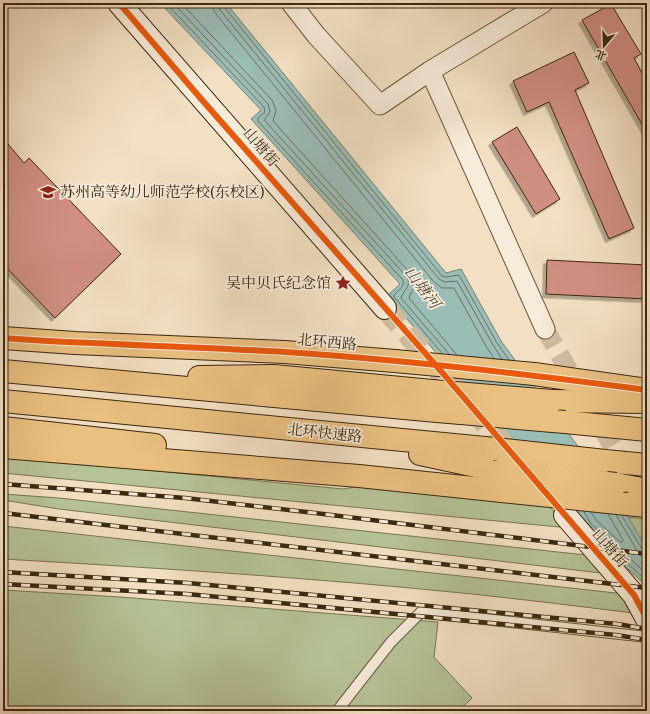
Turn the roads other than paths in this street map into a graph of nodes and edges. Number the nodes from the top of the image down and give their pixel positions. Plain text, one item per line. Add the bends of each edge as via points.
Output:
1 (119, 3) edge
2 (291, 3) edge
3 (543, 3) edge
4 (430, 71) junction
5 (385, 308) tunnel mouth
6 (545, 329) tunnel mouth
7 (3, 338) edge
8 (3, 371) edge
9 (647, 390) edge
10 (3, 401) edge
11 (440, 401) junction
12 (647, 402) edge
13 (3, 428) edge
14 (647, 430) edge
15 (329, 433) junction
16 (3, 447) edge
17 (647, 465) edge
18 (359, 476) junction
19 (500, 481) junction
20 (647, 490) edge
21 (637, 505) edge
22 (565, 515) dead end
23 (647, 619) edge
24 (647, 637) edge
25 (337, 711) edge

1 - 5 street, 山塘街
2 - 4 street via 316,35 380,105
3 - 4 street
4 - 6 street
7 - 9 main road, 北环西路, bridge via 285,352 534,374
8 - 11 main road via 74,378 274,376
10 - 15 main road, 北环快速路
11 - 12 main road, bridge
11 - 14 main road, bridge via 565,422
13 - 18 main road via 201,451
15 - 17 main road, 北环快速路, bridge
15 - 19 main road
16 - 18 main road
18 - 19 main road
19 - 20 main road, bridge via 616,484
19 - 21 main road, bridge
22 - 23 street, 山塘街 via 634,595
24 - 25 lane via 421,612 391,642

